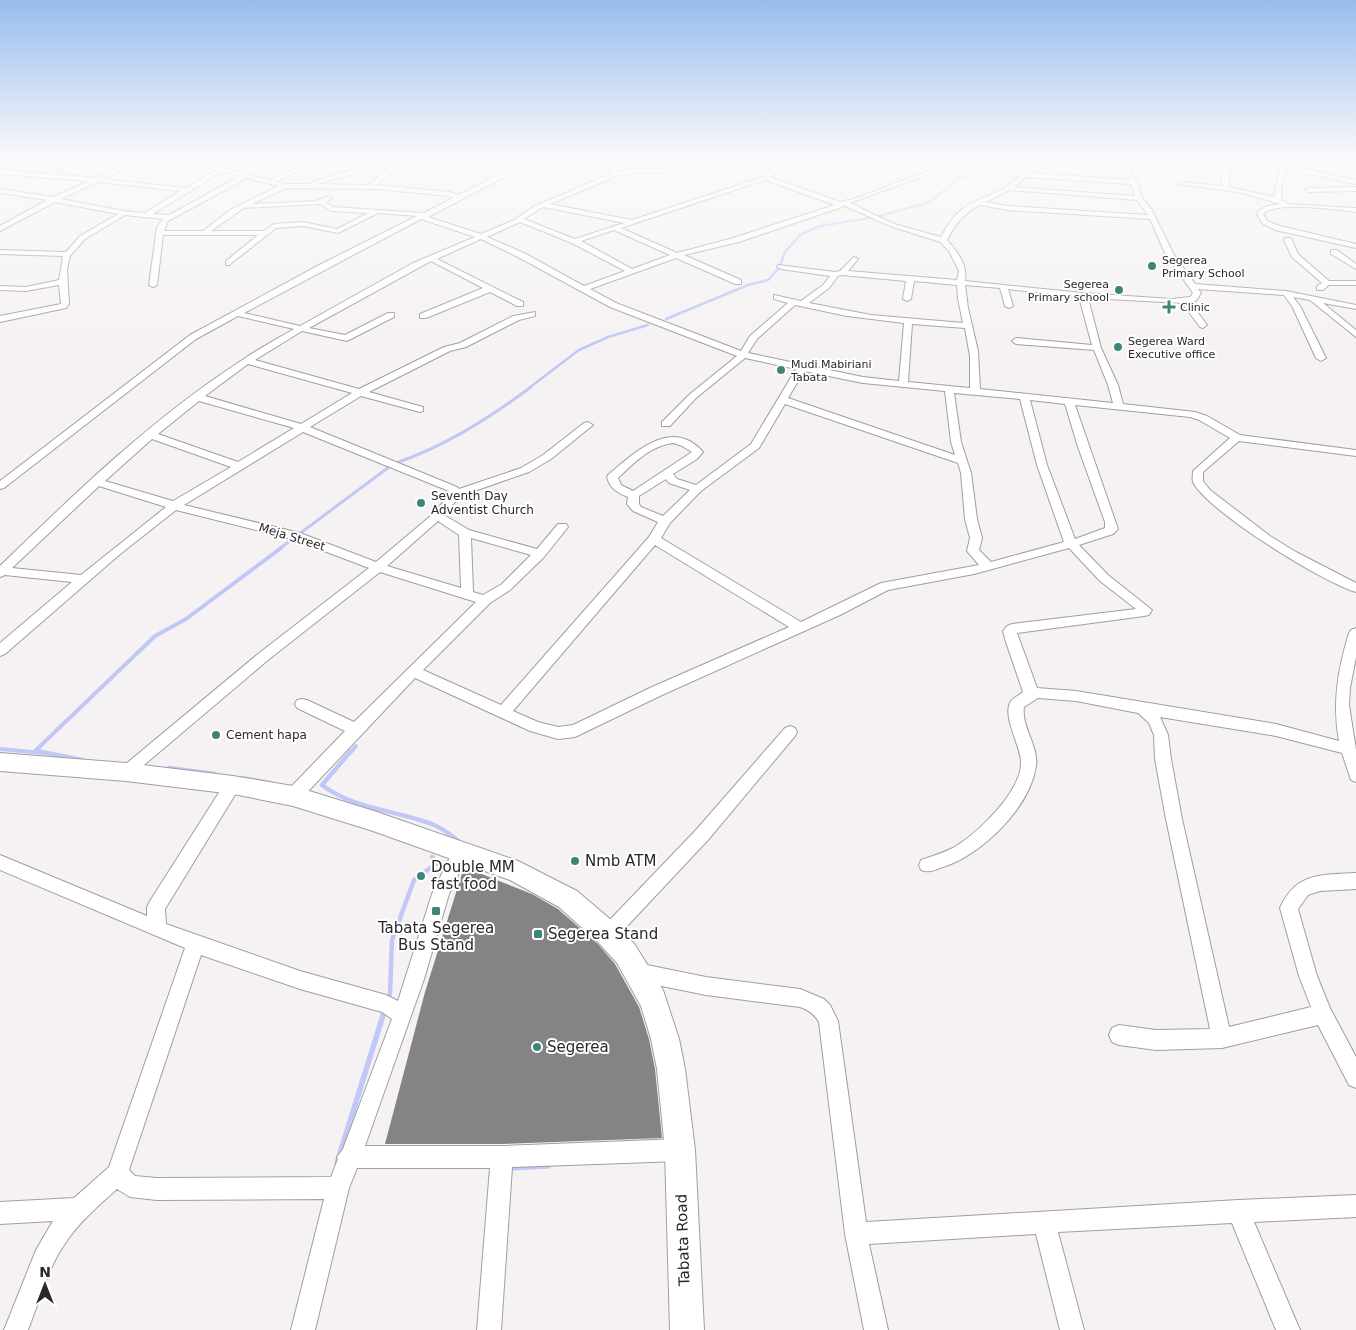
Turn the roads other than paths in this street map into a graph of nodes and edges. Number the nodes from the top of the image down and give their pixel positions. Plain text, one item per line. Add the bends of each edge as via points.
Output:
1 (18, 219) edge
2 (113, 219) edge
3 (167, 219) edge
4 (222, 219) edge
5 (360, 219) edge
6 (418, 219) edge
7 (433, 219) edge
8 (519, 219) edge
9 (616, 219) edge
10 (641, 219) edge
11 (801, 219) edge
12 (880, 219) edge
13 (956, 219) edge
14 (1153, 219) edge
15 (1263, 219) edge
16 (516, 221) junction
17 (632, 222) junction
18 (615, 228) junction
19 (0, 229) edge
20 (206, 232) junction
21 (162, 233) junction
22 (263, 233) junction
23 (480, 236) junction
24 (943, 240) junction
25 (1288, 240) dead end
26 (575, 241) junction
27 (1356, 246) edge
28 (0, 252) edge
29 (1334, 252) dead end
30 (67, 254) junction
31 (677, 255) junction
32 (430, 258) junction
33 (854, 259) dead end
34 (228, 263) dead end
35 (781, 267) dead end
36 (1356, 267) edge
37 (631, 271) junction
38 (838, 274) junction
39 (910, 280) junction
40 (61, 282) junction
41 (738, 282) dead end
42 (960, 283) junction
43 (1327, 283) junction
44 (1356, 283) edge
45 (153, 285) dead end
46 (1003, 286) junction
47 (1192, 286) junction
48 (0, 288) edge
49 (489, 288) junction
50 (583, 289) junction
51 (1286, 293) junction
52 (1084, 295) junction
53 (777, 297) dead end
54 (1309, 297) junction
55 (907, 299) dead end
56 (1185, 301) junction
57 (793, 302) junction
58 (520, 304) dead end
59 (803, 304) junction
60 (1008, 306) dead end
61 (1356, 307) edge
62 (235, 313) junction
63 (532, 314) dead end
64 (391, 315) dead end
65 (423, 316) dead end
66 (0, 319) edge
67 (908, 322) junction
68 (1203, 325) dead end
69 (967, 326) junction
70 (302, 328) junction
71 (1356, 334) edge
72 (1016, 341) dead end
73 (1098, 348) junction
74 (743, 355) junction
75 (1320, 358) dead end
76 (247, 361) junction
77 (801, 368) junction
78 (903, 385) junction
79 (949, 390) junction
80 (975, 392) junction
81 (359, 393) junction
82 (197, 398) junction
83 (1024, 398) junction
84 (784, 400) junction
85 (1069, 402) junction
86 (1120, 407) junction
87 (420, 409) dead end
88 (666, 424) dead end
89 (588, 425) dead end
90 (302, 428) junction
91 (151, 435) junction
92 (1237, 438) junction
93 (1356, 453) edge
94 (961, 461) junction
95 (239, 466) junction
96 (667, 474) junction
97 (97, 482) junction
98 (0, 486) edge
99 (697, 489) junction
100 (456, 494) junction
101 (634, 495) junction
102 (176, 505) junction
103 (437, 516) junction
104 (666, 521) junction
105 (562, 527) dead end
106 (465, 533) junction
107 (654, 539) junction
108 (1071, 544) junction
109 (540, 554) junction
110 (988, 566) junction
111 (378, 567) junction
112 (1, 572) edge
113 (83, 579) junction
114 (1356, 588) edge
115 (467, 594) junction
116 (485, 600) junction
117 (799, 627) junction
118 (1356, 633) edge
119 (2, 647) edge
120 (414, 672) junction
121 (1031, 694) junction
122 (302, 704) dead end
123 (1142, 708) junction
124 (503, 712) junction
125 (356, 730) junction
126 (790, 732) dead end
127 (1348, 749) junction
128 (0, 762) edge
129 (126, 772) junction
130 (1356, 776) edge
131 (233, 785) junction
132 (293, 796) junction
133 (461, 852) junction
134 (0, 862) edge
135 (927, 865) dead end
136 (1356, 881) edge
137 (159, 929) junction
138 (608, 934) junction
139 (196, 944) junction
140 (638, 972) junction
141 (402, 1014) junction
142 (1323, 1014) junction
143 (1119, 1035) dead end
144 (1222, 1038) junction
145 (1356, 1078) edge
146 (680, 1150) junction
147 (348, 1157) junction
148 (502, 1157) junction
149 (117, 1174) junction
150 (338, 1188) junction
151 (1356, 1206) edge
152 (80, 1209) junction
153 (1238, 1211) junction
154 (0, 1213) edge
155 (1044, 1222) junction
156 (856, 1234) junction
157 (16, 1330) edge
158 (303, 1330) edge
159 (489, 1330) edge
160 (687, 1330) edge
161 (876, 1330) edge
162 (1072, 1330) edge
163 (1288, 1330) edge

1 - 19 street
2 - 30 street via 83,236
3 - 21 street
4 - 20 street
5 - 22 street via 338,230 287,224 274,226
6 - 62 street
7 - 23 street
8 - 16 street
9 - 17 street
10 - 17 street
11 - 31 street
12 - 24 street
13 - 24 street
14 - 47 street via 1169,253
15 - 27 street via 1278,228
16 - 23 street
16 - 26 street via 548,229
17 - 18 street
18 - 26 street
18 - 31 street
20 - 21 street
20 - 22 street
21 - 45 street
22 - 34 street
23 - 32 street
23 - 50 street
24 - 42 street via 954,250 963,271
25 - 43 street via 1295,255
26 - 37 street
28 - 30 street
29 - 36 street
30 - 40 street
31 - 37 street
31 - 41 street
32 - 49 street
32 - 70 street
33 - 38 street
35 - 38 street
37 - 50 street
38 - 39 street
38 - 59 street
39 - 42 street
39 - 55 street
40 - 48 street via 26,289
40 - 66 street via 63,306
42 - 46 street
42 - 69 street
43 - 44 street
43 - 54 street
46 - 52 street
46 - 60 street
47 - 51 street
47 - 56 street via 1197,293 1193,299
49 - 58 street
49 - 65 street
50 - 74 street via 632,314
51 - 54 street
51 - 75 street via 1296,306
52 - 56 street
52 - 73 street
53 - 57 street
54 - 61 street
54 - 71 street
56 - 68 street
57 - 59 street
57 - 74 street via 753,338
59 - 67 street via 846,314
62 - 70 street
62 - 98 street via 182,344
63 - 81 street via 516,318
64 - 70 street via 345,338
67 - 69 street
67 - 78 street
69 - 80 street via 976,365
70 - 76 street
72 - 73 street
73 - 86 street
74 - 77 street
74 - 88 street via 693,396
76 - 81 street
76 - 82 street
77 - 78 street
77 - 84 street
78 - 79 street
79 - 80 street
79 - 94 street
80 - 83 street
81 - 87 street
81 - 90 street
82 - 90 street
82 - 91 street
83 - 85 street
83 - 108 street via 1042,465
84 - 94 street
84 - 99 street via 755,446
85 - 86 street
85 - 108 street via 1077,434 1112,529
86 - 92 street via 1191,414
89 - 100 street via 525,470
90 - 95 street
90 - 100 street via 453,489
91 - 95 street
91 - 97 street
92 - 93 street
92 - 114 street via 1198,471 1198,481 1206,492 1273,543
94 - 110 street via 966,473 976,538 973,551
95 - 102 street
96 - 99 street via 673,481
96 - 101 street
96 - 101 street via 698,452 681,441 669,439 654,443 612,477 613,484
97 - 102 street, Meja Street
97 - 112 street
99 - 104 street
100 - 103 street
101 - 104 street via 633,504 638,509
102 - 111 street, Meja Street via 296,536
102 - 113 street
103 - 106 street
103 - 111 street
104 - 107 street
105 - 109 street
106 - 109 street
106 - 115 street
107 - 117 street
107 - 124 street
108 - 110 street
108 - 121 street via 1104,578 1146,610 1012,629 1012,638 1026,671
109 - 116 street via 506,587
110 - 117 street via 885,586
111 - 115 street, Meja Street
111 - 129 street via 263,657
112 - 113 street
113 - 119 street
115 - 116 street, Meja Street
116 - 120 street
117 - 124 street via 575,731 550,732
118 - 127 street via 1342,704
120 - 124 street
120 - 125 street
121 - 123 street via 1076,696
121 - 135 street via 1016,707 1029,763 1016,796 1000,818 973,843 960,853
122 - 125 street
123 - 127 street via 1276,730
123 - 144 street via 1155,720 1161,735 1174,819
125 - 132 street
126 - 138 street via 702,834
127 - 130 street
128 - 129 main road, Tabata Road
129 - 131 main road, Tabata Road
131 - 132 main road, Tabata Road
131 - 137 street via 156,907
132 - 133 main road, Tabata Road
133 - 138 main road, Tabata Road via 518,872 548,887 568,899
133 - 141 street via 441,894
134 - 137 street
136 - 142 street via 1320,883 1302,889 1289,908 1308,976
137 - 139 street
138 - 140 main road, Tabata Road
139 - 141 street via 300,980 386,1004
139 - 149 street
140 - 146 main road, Tabata Road via 653,1000 665,1039
140 - 156 street via 706,986 800,998 813,1002 824,1011 828,1021
141 - 147 street
142 - 144 street
142 - 145 street
143 - 144 street via 1156,1040
146 - 148 street
146 - 160 main road, Tabata Road
147 - 148 street
147 - 150 street
148 - 159 street
149 - 150 street via 130,1186 158,1189
149 - 152 street
150 - 158 street
151 - 153 street
152 - 154 street
152 - 157 street via 50,1246
153 - 155 street
153 - 163 street
155 - 156 street
155 - 162 street
156 - 161 street

